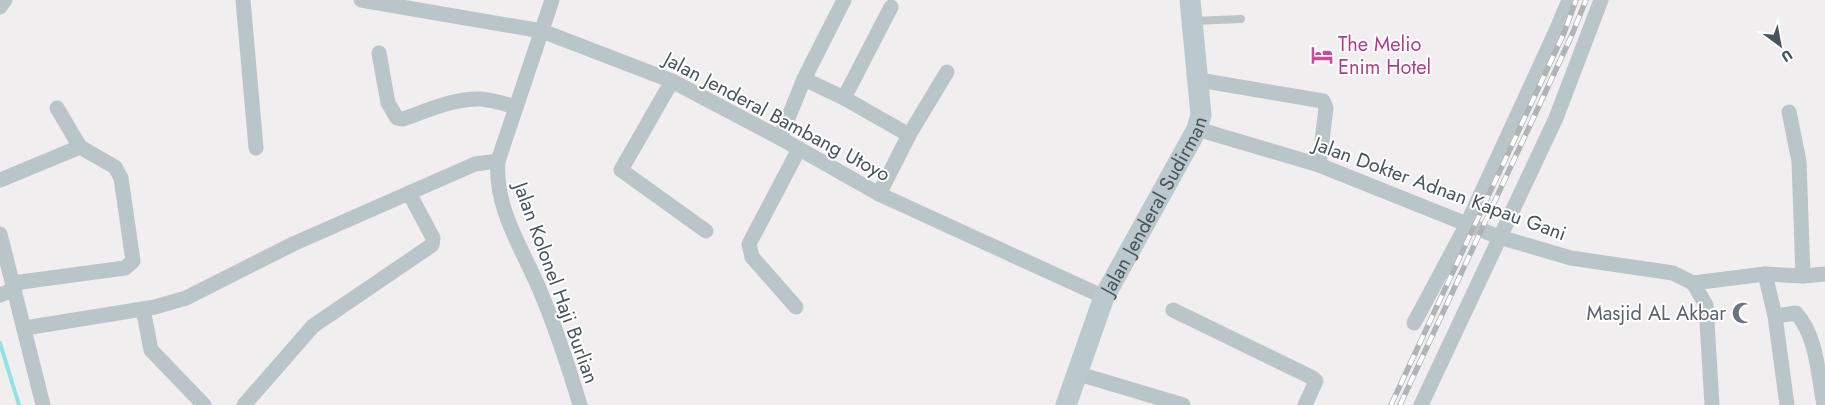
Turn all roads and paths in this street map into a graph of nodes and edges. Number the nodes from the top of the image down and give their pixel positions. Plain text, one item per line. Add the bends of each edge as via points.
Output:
1 (5, 0) edge
2 (243, 0) edge
3 (361, 0) edge
4 (552, 0) edge
5 (844, 0) edge
6 (1190, 0) edge
7 (1568, 0) edge
8 (1601, 0) edge
9 (0, 7) edge
10 (891, 7) dead end
11 (1241, 19) dead end
12 (1194, 21) junction
13 (542, 31) junction
14 (379, 53) dead end
15 (947, 72) dead end
16 (804, 79) junction
17 (1199, 80) junction
18 (672, 81) junction
19 (844, 98) junction
20 (516, 107) junction
21 (57, 108) dead end
22 (1789, 112) dead end
23 (1197, 129) junction
24 (909, 135) junction
25 (780, 138) junction
26 (80, 147) junction
27 (256, 148) dead end
28 (799, 149) junction
29 (498, 161) junction
30 (1319, 165) junction
31 (0, 180) edge
32 (409, 193) junction
33 (880, 194) junction
34 (1467, 224) junction
35 (706, 231) dead end
36 (0, 234) edge
37 (1500, 237) junction
38 (1765, 274) junction
39 (1825, 274) edge
40 (1803, 276) junction
41 (1693, 283) junction
42 (14, 286) junction
43 (0, 295) edge
44 (1104, 297) junction
45 (796, 307) dead end
46 (142, 308) junction
47 (1173, 310) dead end
48 (1775, 316) junction
49 (1414, 323) dead end
50 (25, 328) junction
51 (1079, 374) junction
52 (43, 405) edge
53 (204, 405) edge
54 (244, 405) edge
55 (580, 405) edge
56 (1066, 405) edge
57 (1183, 405) edge
58 (1305, 405) edge
59 (1421, 405) edge
60 (1712, 405) edge
61 (1787, 405) edge
62 (1824, 405) edge

1 - 9 street
2 - 27 street
3 - 13 street, Jalan Jenderal Bambang Utoyo
4 - 13 street, Jalan Kolonel Haji Burlian
5 - 16 street
6 - 12 main road, Jalan Jenderal Sudirman
7 - 34 street
8 - 37 street via 1556,118
10 - 19 street
11 - 12 lane
12 - 17 main road, Jalan Jenderal Sudirman
13 - 18 street, Jalan Jenderal Bambang Utoyo
13 - 20 street, Jalan Kolonel Haji Burlian
14 - 20 street via 388,103 397,118 403,119 468,99 484,99
15 - 24 street
16 - 19 street
16 - 25 street
17 - 23 main road, Jalan Jenderal Sudirman via 1201,114
17 - 30 street via 1323,101 1326,108
18 - 25 street, Jalan Jenderal Bambang Utoyo
18 - 35 street via 621,170
19 - 24 street
20 - 29 street, Jalan Kolonel Haji Burlian
21 - 26 street
22 - 40 street via 1799,161
23 - 30 street, Jalan Dokter Adnan Kapau Gani
23 - 44 main road, Jalan Jenderal Sudirman
24 - 33 street
25 - 28 street, Jalan Jenderal Bambang Utoyo
26 - 31 street
26 - 42 street via 119,172 132,264 125,268
28 - 33 street, Jalan Jenderal Bambang Utoyo
28 - 45 street via 749,244 752,257
29 - 32 street via 475,164
29 - 55 street, Jalan Kolonel Haji Burlian via 496,178 503,207 542,294
30 - 34 street, Jalan Dokter Adnan Kapau Gani
32 - 46 street via 293,244 186,298
32 - 54 street via 433,238 432,245 313,326
33 - 44 street, Jalan Jenderal Bambang Utoyo
34 - 37 street, Jalan Dokter Adnan Kapau Gani
34 - 49 street
36 - 42 street
37 - 41 street, Jalan Dokter Adnan Kapau Gani via 1571,258 1673,274
37 - 59 street
38 - 40 street
38 - 41 street
38 - 48 street
39 - 40 street
41 - 60 street via 1706,305
42 - 43 street
42 - 50 street
44 - 51 main road, Jalan Jenderal Sudirman
46 - 50 street
46 - 53 street via 151,350
47 - 58 street via 1313,378 1316,382
48 - 61 street
48 - 62 street via 1796,313 1803,321 1810,335
50 - 52 street
51 - 56 main road, Jalan Jenderal Sudirman
51 - 57 street

